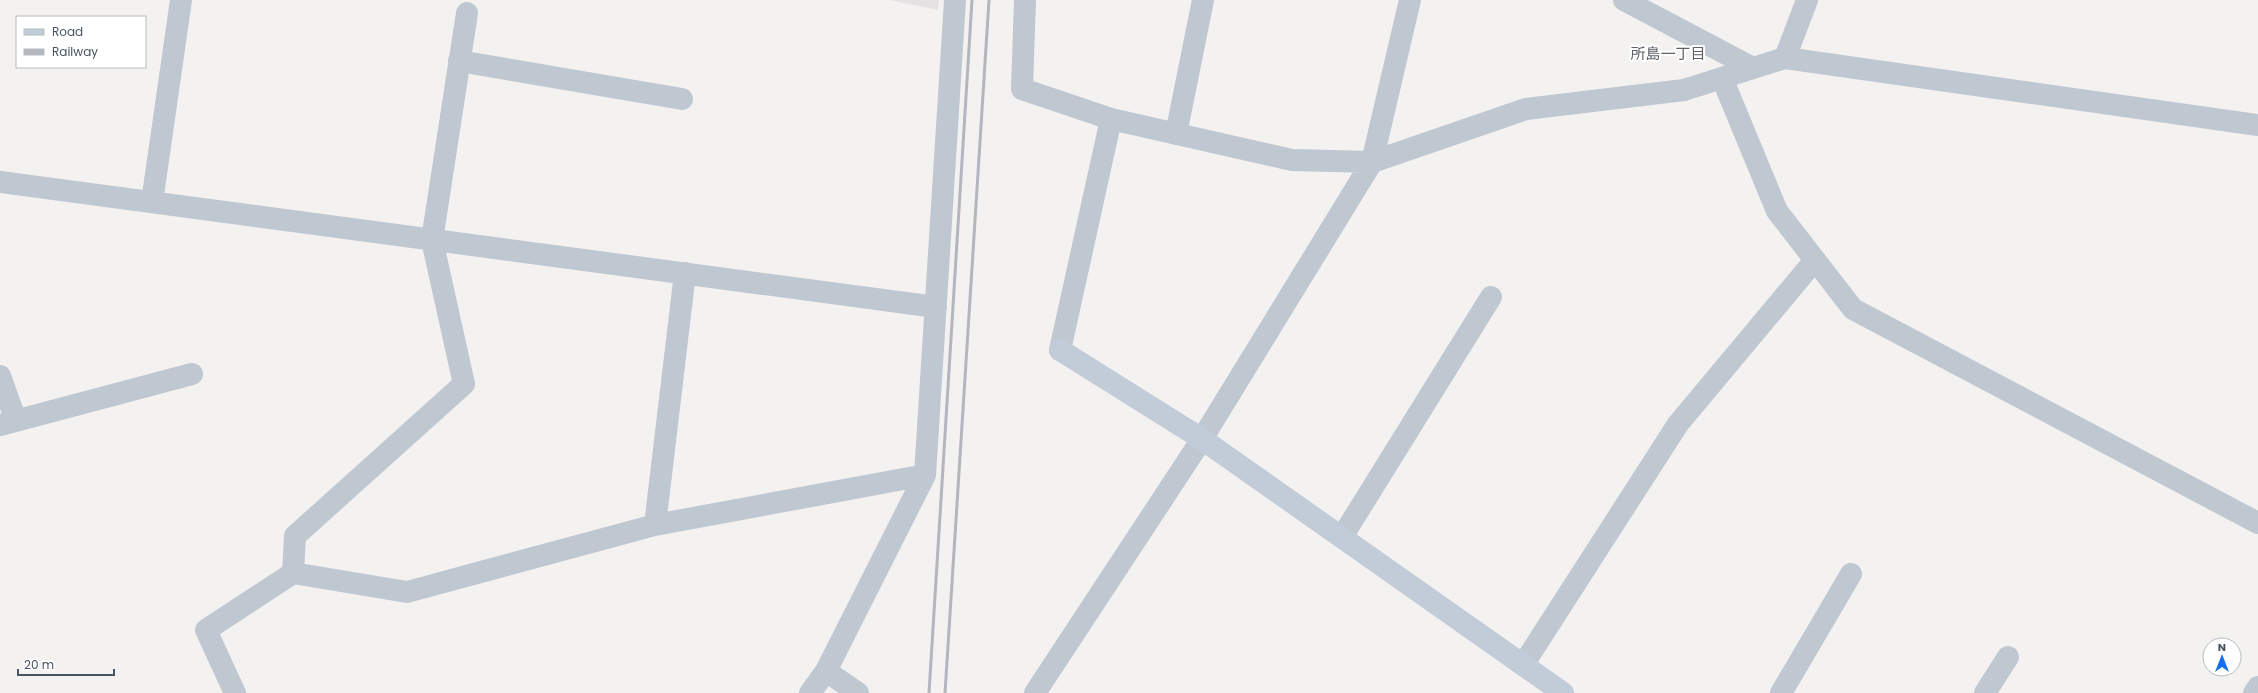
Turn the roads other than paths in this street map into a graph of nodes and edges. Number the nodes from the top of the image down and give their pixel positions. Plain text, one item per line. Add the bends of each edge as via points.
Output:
1 (181, 0) edge
2 (955, 0) edge
3 (1025, 0) edge
4 (1204, 0) edge
5 (1410, 0) edge
6 (1624, 0) edge
7 (1807, 0) edge
8 (467, 13) dead end
9 (1784, 58) junction
10 (459, 62) junction
11 (1753, 68) junction
12 (1722, 78) junction
13 (682, 99) dead end
14 (1111, 119) junction
15 (2258, 125) edge
16 (1176, 134) junction
17 (1372, 162) junction
18 (0, 182) edge
19 (152, 202) junction
20 (432, 240) junction
21 (1816, 260) junction
22 (685, 273) junction
23 (1491, 297) dead end
24 (936, 307) junction
25 (192, 374) dead end
26 (0, 376) edge
27 (8, 423) edge
28 (1202, 439) junction
29 (925, 475) junction
30 (2258, 523) edge
31 (655, 525) junction
32 (1342, 537) junction
33 (293, 573) junction
34 (1851, 574) dead end
35 (2008, 658) dead end
36 (1523, 665) junction
37 (826, 671) junction
38 (2258, 687) edge
39 (235, 693) edge
40 (810, 693) edge
41 (858, 693) edge
42 (1034, 693) edge
43 (1562, 693) edge
44 (1780, 693) edge
45 (1985, 693) edge
46 (2254, 693) edge

1 - 19 street
2 - 24 street
3 - 14 street via 1022,89
4 - 16 street
5 - 17 street
6 - 11 street
7 - 9 street
8 - 10 street
9 - 11 street
9 - 15 street
10 - 13 street
10 - 20 street
11 - 12 street
12 - 17 street via 1684,90 1526,108
12 - 21 street via 1777,211
14 - 16 street
14 - 28 street via 1060,350
16 - 17 street via 1292,160
17 - 28 street
18 - 19 street
19 - 20 street
20 - 22 street
20 - 33 street via 464,384 295,536
21 - 30 street via 1853,309
21 - 36 street via 1678,424
22 - 24 street
22 - 31 street
23 - 32 street
24 - 29 street
25 - 27 street
26 - 27 street
28 - 32 street
28 - 42 street
29 - 31 street
29 - 37 street
31 - 33 street via 407,592
32 - 36 street
33 - 39 street via 206,630
34 - 44 street
35 - 45 street
36 - 43 street
37 - 40 street
37 - 41 street
38 - 46 street

